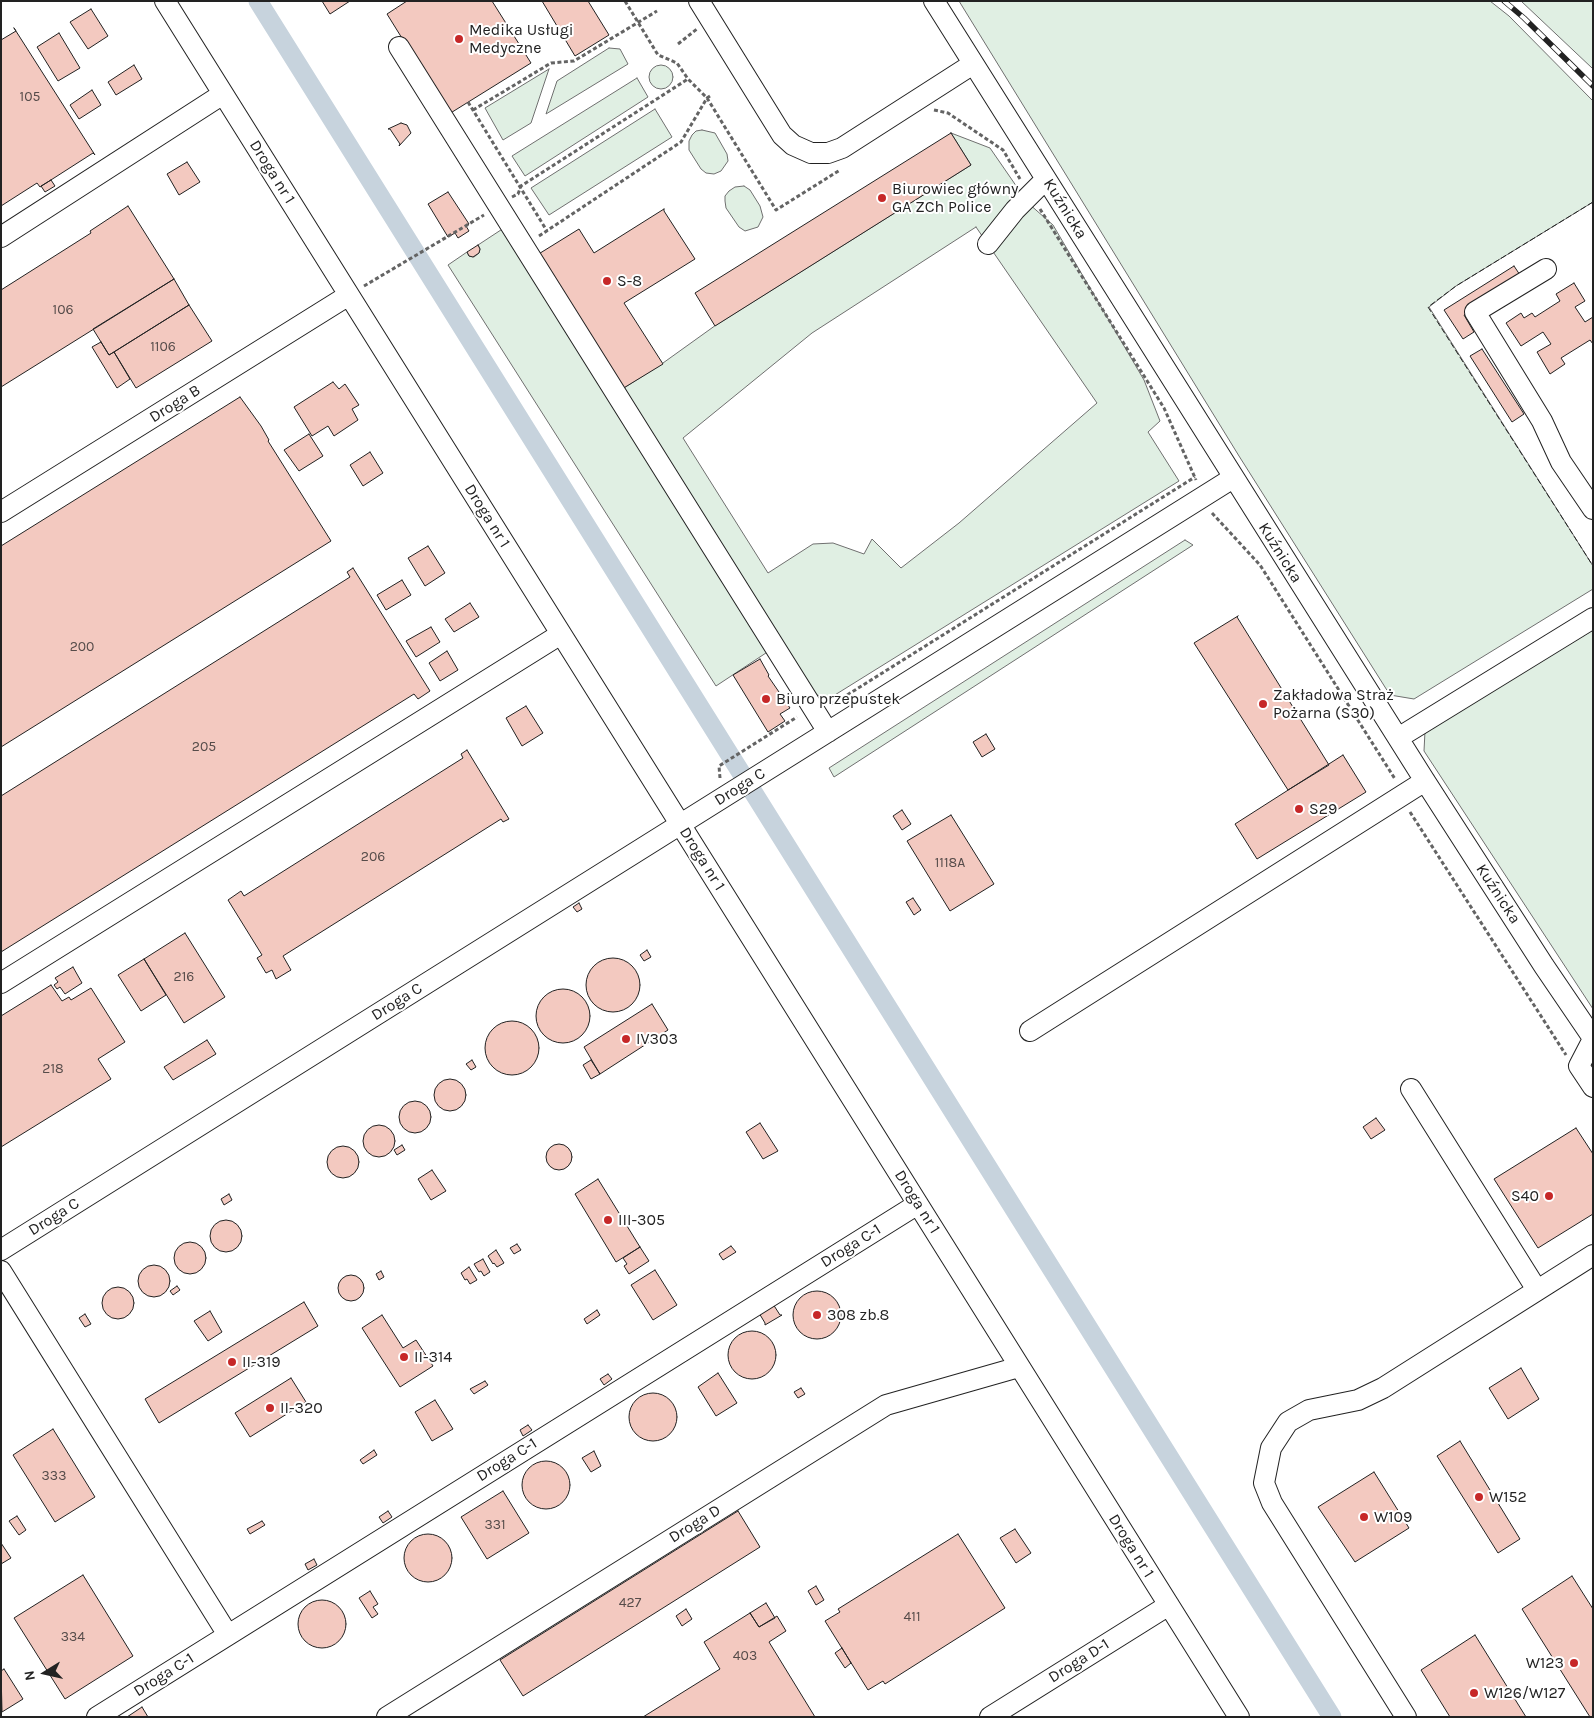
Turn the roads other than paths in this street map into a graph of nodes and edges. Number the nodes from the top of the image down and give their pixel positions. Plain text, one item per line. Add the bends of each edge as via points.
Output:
1 (165, 1) edge
2 (699, 1) edge
3 (934, 1) edge
4 (399, 47) dead end
5 (972, 64) junction
6 (223, 94) junction
7 (1046, 179) junction
8 (1, 237) edge
9 (988, 244) dead end
10 (1546, 269) dead end
11 (349, 295) junction
12 (1233, 478) junction
13 (1593, 508) edge
14 (1, 512) edge
15 (1593, 618) edge
16 (561, 634) junction
17 (828, 732) junction
18 (1398, 738) junction
19 (1426, 781) junction
20 (680, 825) junction
21 (1, 983) edge
22 (1030, 1031) dead end
23 (1593, 1038) edge
24 (1593, 1087) edge
25 (1411, 1089) dead end
26 (918, 1204) junction
27 (1, 1250) edge
28 (1593, 1255) edge
29 (1, 1271) edge
30 (1537, 1290) junction
31 (1019, 1367) junction
32 (1169, 1605) junction
33 (228, 1635) junction
34 (97, 1717) edge
35 (387, 1717) edge
36 (990, 1717) edge
37 (1238, 1717) edge
38 (1406, 1717) edge

1 - 6 street, Droga nr 1
2 - 5 street via 782,135 793,145 811,153 828,153 842,148
3 - 5 street, Kuźnicka
4 - 17 street
5 - 7 street, Kuźnicka
6 - 8 street
6 - 11 street, Droga nr 1
7 - 9 street
7 - 12 street, Kuźnicka
10 - 13 street via 1475,312 1542,421 1561,462
11 - 14 street, Droga B
11 - 16 street, Droga nr 1
12 - 17 street, Droga C
12 - 18 street, Kuźnicka
15 - 18 street
16 - 20 street, Droga nr 1
16 - 21 street
17 - 20 street, Droga C
18 - 19 street, Kuźnicka
19 - 22 street
19 - 23 street, Kuźnicka
20 - 26 street, Droga nr 1
20 - 27 street, Droga C
23 - 24 street via 1579,1066
25 - 30 street
26 - 31 street, Droga nr 1
26 - 33 street, Droga C-1
28 - 30 street
29 - 33 street
30 - 38 street via 1383,1388 1358,1400 1309,1410 1288,1422 1272,1448 1264,1483 1272,1503
31 - 32 street, Droga nr 1
31 - 35 street, Droga D via 886,1405
32 - 36 street, Droga D-1
32 - 37 street, Droga nr 1
33 - 34 street, Droga C-1

